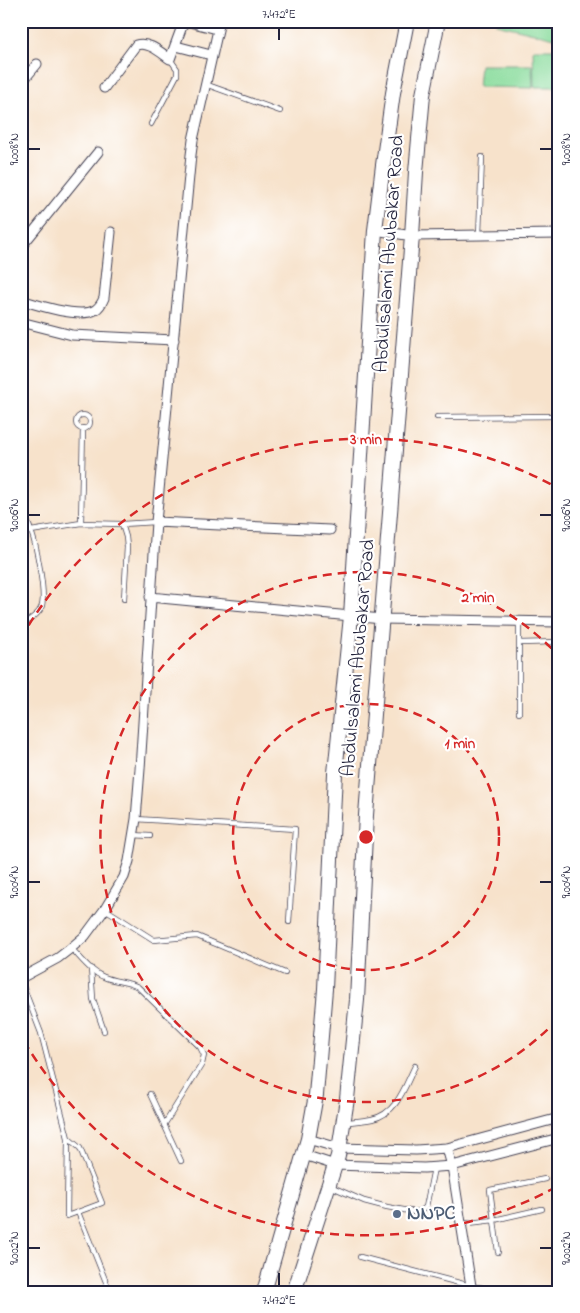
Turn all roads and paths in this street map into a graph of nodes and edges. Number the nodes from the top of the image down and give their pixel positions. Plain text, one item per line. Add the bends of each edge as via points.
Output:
1 (24, 21) edge
2 (185, 21) edge
3 (407, 21) edge
4 (438, 21) edge
5 (21, 25) edge
6 (219, 25) edge
7 (176, 46) junction
8 (211, 56) junction
9 (170, 59) junction
10 (37, 64) dead end
11 (21, 83) edge
12 (205, 84) junction
13 (104, 88) dead end
14 (280, 111) dead end
15 (151, 124) dead end
16 (98, 152) dead end
17 (482, 157) dead end
18 (376, 230) junction
19 (111, 232) dead end
20 (559, 234) edge
21 (479, 235) junction
22 (412, 236) junction
23 (21, 248) edge
24 (21, 300) edge
25 (21, 322) edge
26 (174, 340) junction
27 (559, 416) edge
28 (437, 417) dead end
29 (83, 428) dead end
30 (21, 510) edge
31 (156, 522) junction
32 (81, 523) junction
33 (122, 524) junction
34 (330, 530) dead end
35 (31, 531) junction
36 (150, 597) junction
37 (124, 599) dead end
38 (351, 616) junction
39 (382, 619) junction
40 (519, 621) junction
41 (559, 622) edge
42 (21, 626) edge
43 (519, 642) junction
44 (559, 642) edge
45 (519, 712) dead end
46 (136, 819) junction
47 (133, 835) junction
48 (150, 836) dead end
49 (105, 909) junction
50 (289, 922) dead end
51 (71, 948) junction
52 (91, 968) junction
53 (285, 973) dead end
54 (21, 980) edge
55 (104, 1031) dead end
56 (415, 1066) dead end
57 (150, 1094) dead end
58 (559, 1118) edge
59 (343, 1123) junction
60 (164, 1125) junction
61 (68, 1138) junction
62 (559, 1138) edge
63 (308, 1139) junction
64 (339, 1148) junction
65 (447, 1148) junction
66 (304, 1155) junction
67 (180, 1161) dead end
68 (335, 1165) junction
69 (452, 1166) junction
70 (434, 1168) junction
71 (544, 1179) dead end
72 (329, 1185) junction
73 (542, 1209) dead end
74 (78, 1212) junction
75 (494, 1220) junction
76 (462, 1224) junction
77 (498, 1252) dead end
78 (360, 1257) dead end
79 (471, 1289) edge
80 (110, 1292) edge
81 (264, 1292) edge
82 (294, 1292) edge
83 (508, 1292) edge

1 - 5 street
2 - 6 street
2 - 7 street
3 - 18 main road, Abdulsalami Abubakar Road via 392,102
4 - 22 main road, Abdulsalami Abubakar Road via 423,94
6 - 8 street
7 - 8 street
7 - 9 street
8 - 12 street
9 - 13 street via 148,45 136,45
9 - 15 lane via 177,75
10 - 11 street
12 - 14 lane
12 - 26 street via 192,148
16 - 23 street
17 - 21 lane
18 - 22 street
18 - 38 main road, Abdulsalami Abubakar Road
19 - 24 street via 104,298 100,307 93,312 80,313 50,309
20 - 21 street
21 - 22 street
22 - 39 main road, Abdulsalami Abubakar Road
25 - 26 street via 72,335
26 - 31 street
27 - 28 lane
29 - 32 lane
30 - 35 lane
31 - 33 lane
31 - 34 street
31 - 36 street
32 - 33 lane
32 - 35 lane
33 - 37 lane via 127,547
35 - 42 lane via 43,600 37,613
36 - 38 street
36 - 46 street
38 - 39 street
38 - 63 main road, Abdulsalami Abubakar Road via 335,773 324,1009 316,1095
39 - 40 street
39 - 59 main road, Abdulsalami Abubakar Road via 366,815 357,1000
40 - 41 street
40 - 43 lane
43 - 44 lane
43 - 45 lane
46 - 47 street
46 - 50 lane via 295,830
47 - 48 lane
47 - 49 street via 124,877
49 - 51 street via 85,936
49 - 53 lane via 154,940 197,936
51 - 52 lane
51 - 54 street
52 - 55 lane via 93,999
52 - 60 lane via 104,977 138,987 200,1047 204,1055 202,1064
54 - 61 lane via 42,1033
56 - 59 lane via 394,1106 384,1115
57 - 60 lane
58 - 65 street
59 - 64 main road, Abdulsalami Abubakar Road
60 - 67 lane
61 - 74 lane via 67,1216
61 - 74 lane via 80,1148 102,1203
62 - 69 street
63 - 64 street
63 - 66 main road, Abdulsalami Abubakar Road
64 - 65 street
64 - 68 main road, Abdulsalami Abubakar Road
65 - 69 street
66 - 68 street
66 - 81 main road, Abdulsalami Abubakar Road
68 - 70 street
68 - 72 main road, Abdulsalami Abubakar Road
69 - 70 street
69 - 76 street
70 - 72 lane via 426,1207 415,1212 364,1201
71 - 75 lane via 490,1190
72 - 82 main road, Abdulsalami Abubakar Road
73 - 75 lane
74 - 80 lane
75 - 76 lane
75 - 77 lane
76 - 79 street
78 - 79 lane
79 - 83 lane

